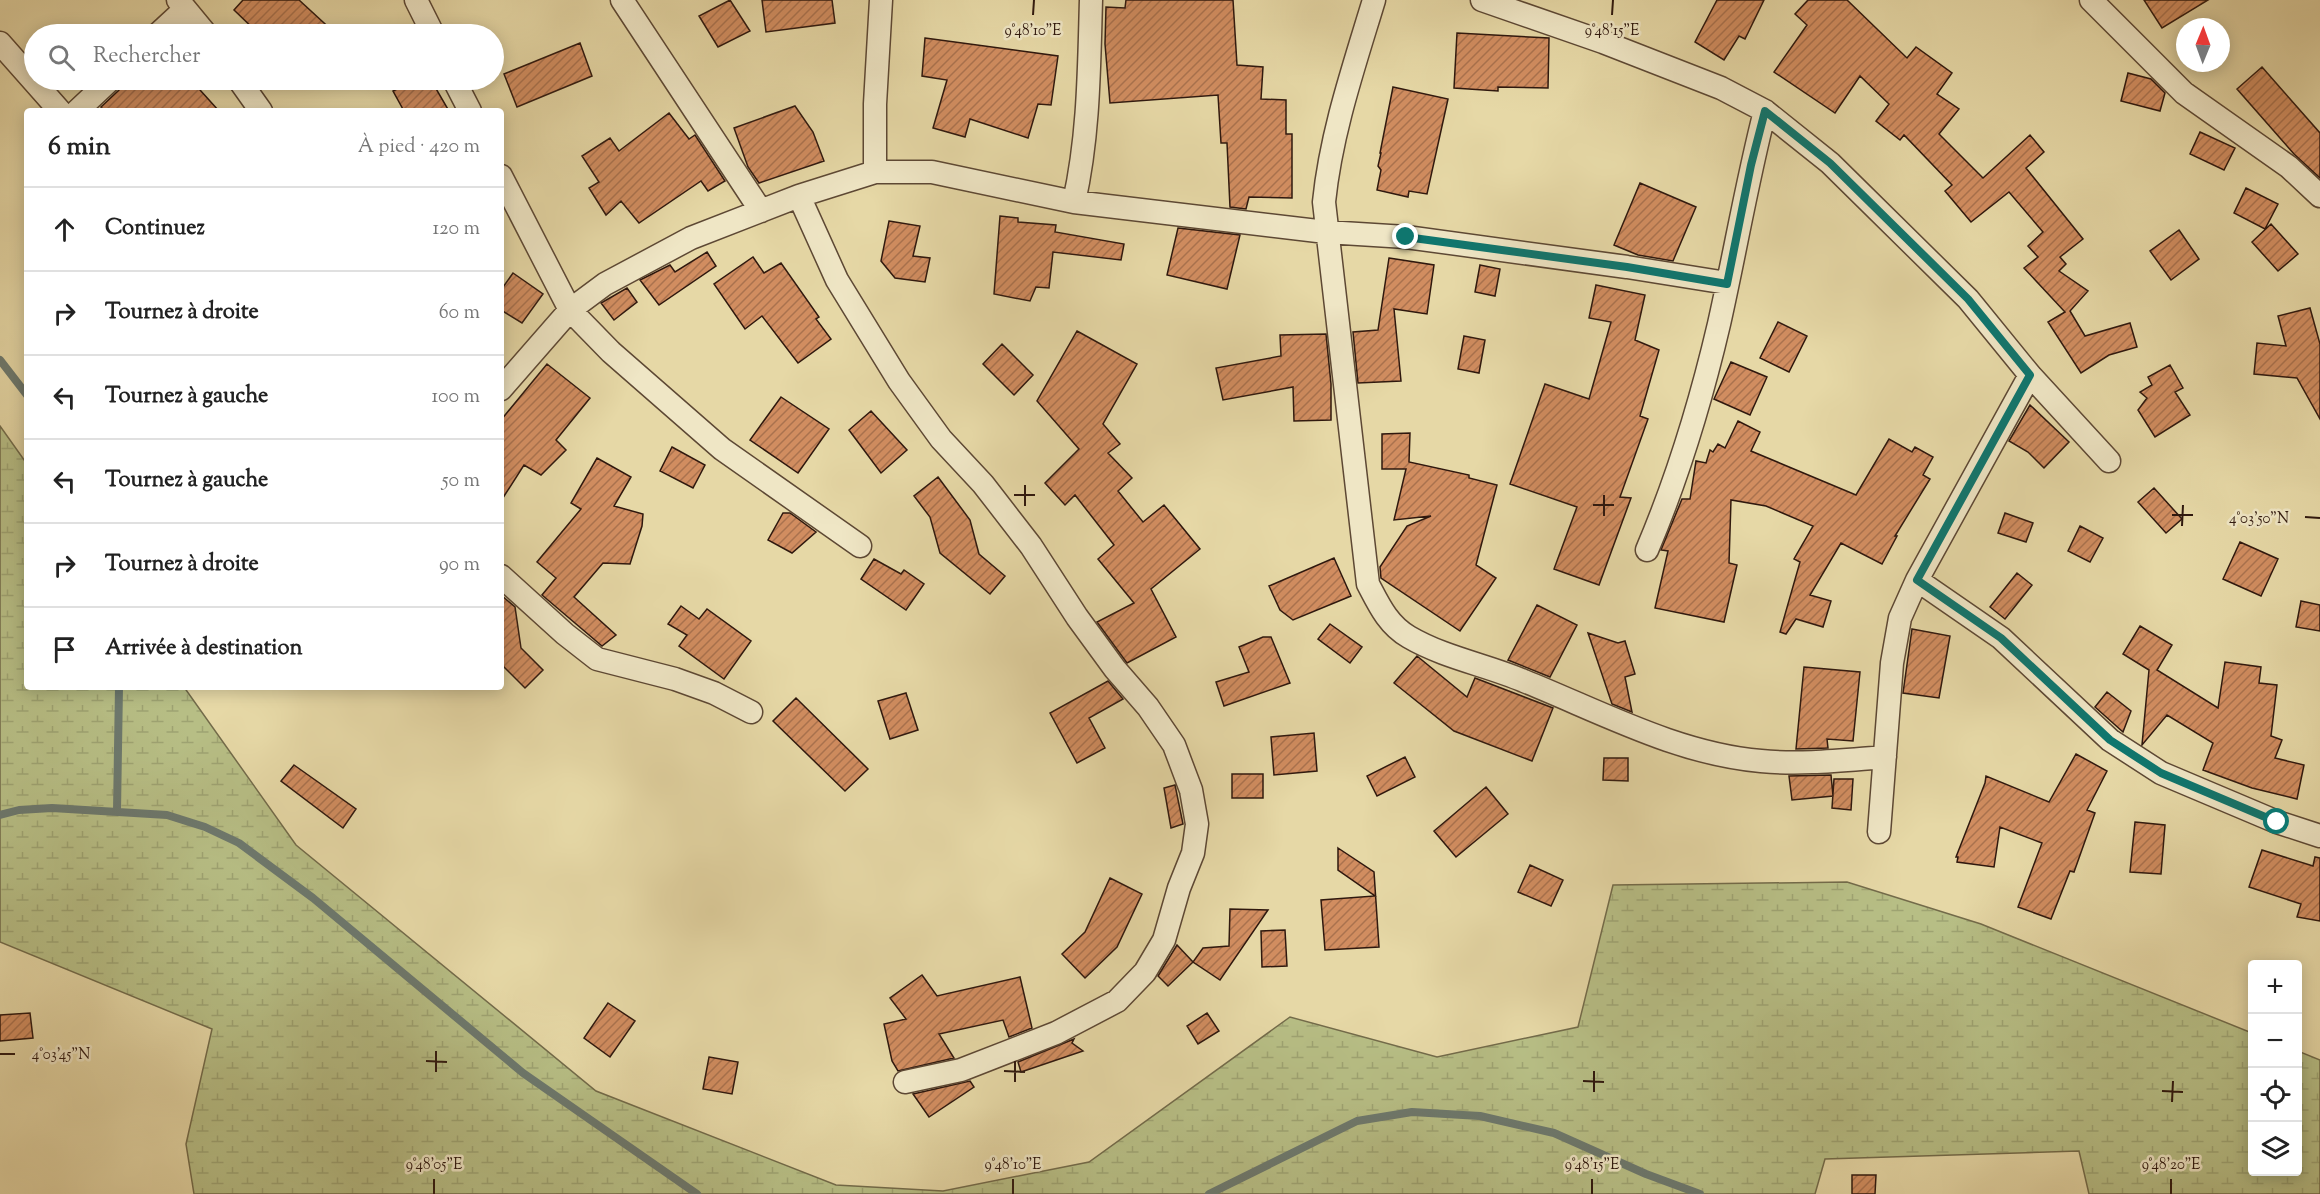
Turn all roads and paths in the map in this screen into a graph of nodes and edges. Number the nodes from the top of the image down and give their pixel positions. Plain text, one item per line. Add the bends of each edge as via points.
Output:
1 (416, 0) edge
2 (622, 0) edge
3 (881, 0) edge
4 (1091, 0) edge
5 (1374, 0) edge
6 (1482, 0) edge
7 (2091, 0) edge
8 (181, 4) edge
9 (166, 24) edge
10 (198, 24) edge
11 (428, 24) edge
12 (0, 43) edge
13 (24, 70) edge
14 (41, 90) edge
15 (99, 90) edge
16 (245, 90) edge
17 (459, 90) edge
18 (57, 108) edge
19 (80, 108) edge
20 (259, 108) edge
21 (468, 108) edge
22 (1765, 111) junction
23 (875, 172) junction
24 (504, 182) edge
25 (799, 196) junction
26 (2320, 196) edge
27 (1074, 202) junction
28 (762, 211) junction
29 (1326, 232) junction
30 (1727, 284) junction
31 (570, 310) junction
32 (2030, 375) junction
33 (504, 379) edge
34 (2109, 461) dead end
35 (860, 546) dead end
36 (1647, 550) dead end
37 (504, 579) edge
38 (1917, 580) junction
39 (751, 712) dead end
40 (1885, 758) junction
41 (1879, 832) dead end
42 (2320, 836) edge
43 (905, 1082) dead end

1 - 11 street
2 - 28 street
3 - 23 street
4 - 27 street via 1089,103
5 - 29 street via 1328,166
6 - 22 street via 1700,80
7 - 26 street via 2184,93 2289,168
8 - 9 street
8 - 10 street
12 - 13 street
14 - 18 street
15 - 19 street
16 - 20 street
17 - 21 street
22 - 30 street
22 - 32 street via 1830,163 1960,291
23 - 25 street
23 - 27 street via 932,172
24 - 31 street
25 - 28 street
25 - 43 street via 837,280 899,381 941,439 983,484 1031,546 1114,669 1148,707 1174,745 1191,790 1197,824 1193,853 1164,940 1145,972 1117,1001 1056,1033 961,1070
27 - 29 street
28 - 31 street via 691,238 605,284
29 - 30 street via 1406,237
29 - 40 street via 1368,584 1385,616 1408,637 1458,659 1522,680 1693,749 1761,761
30 - 36 street via 1697,408
31 - 33 street
31 - 35 street via 611,352 722,449
32 - 34 street
32 - 38 street
37 - 39 street via 597,658 714,693
38 - 40 street via 1900,618 1892,663
38 - 42 street via 2001,638 2110,740 2161,773
40 - 41 street

